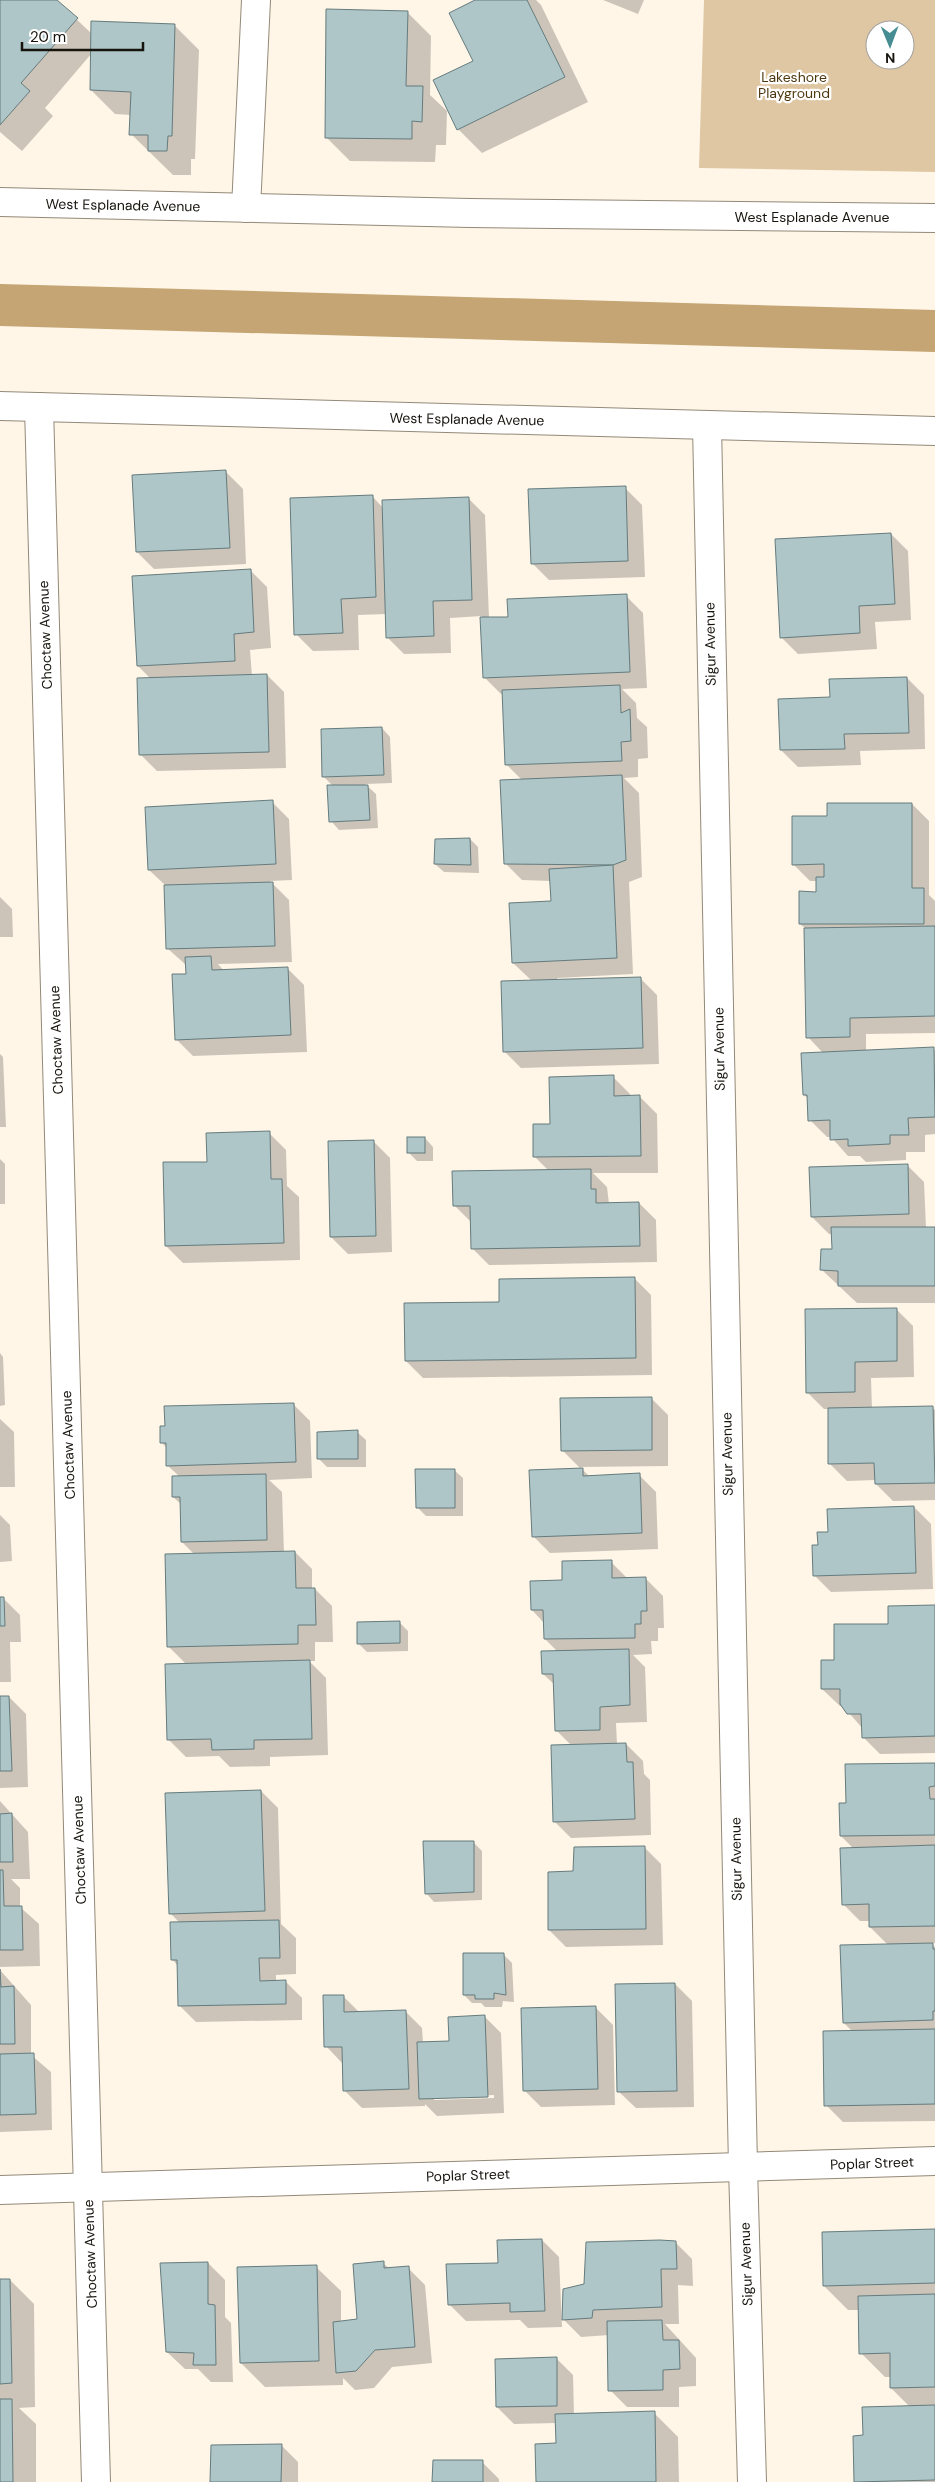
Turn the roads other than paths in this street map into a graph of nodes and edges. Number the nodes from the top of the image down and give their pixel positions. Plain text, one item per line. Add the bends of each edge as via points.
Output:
1 (256, 0) edge
2 (0, 202) edge
3 (246, 208) junction
4 (935, 218) edge
5 (0, 406) edge
6 (39, 407) junction
7 (707, 425) junction
8 (935, 431) edge
9 (935, 2161) edge
10 (743, 2167) junction
11 (88, 2187) junction
12 (0, 2190) edge
13 (96, 2482) edge
14 (752, 2482) edge

1 - 3 street
2 - 3 street, West Esplanade Avenue
3 - 4 street, West Esplanade Avenue
5 - 6 street, West Esplanade Avenue
6 - 7 street, West Esplanade Avenue
6 - 11 street, Choctaw Avenue
7 - 8 street, West Esplanade Avenue
7 - 10 street, Sigur Avenue
9 - 10 street, Poplar Street
10 - 11 street, Poplar Street
10 - 14 street, Sigur Avenue
11 - 12 street, Poplar Street
11 - 13 street, Choctaw Avenue

